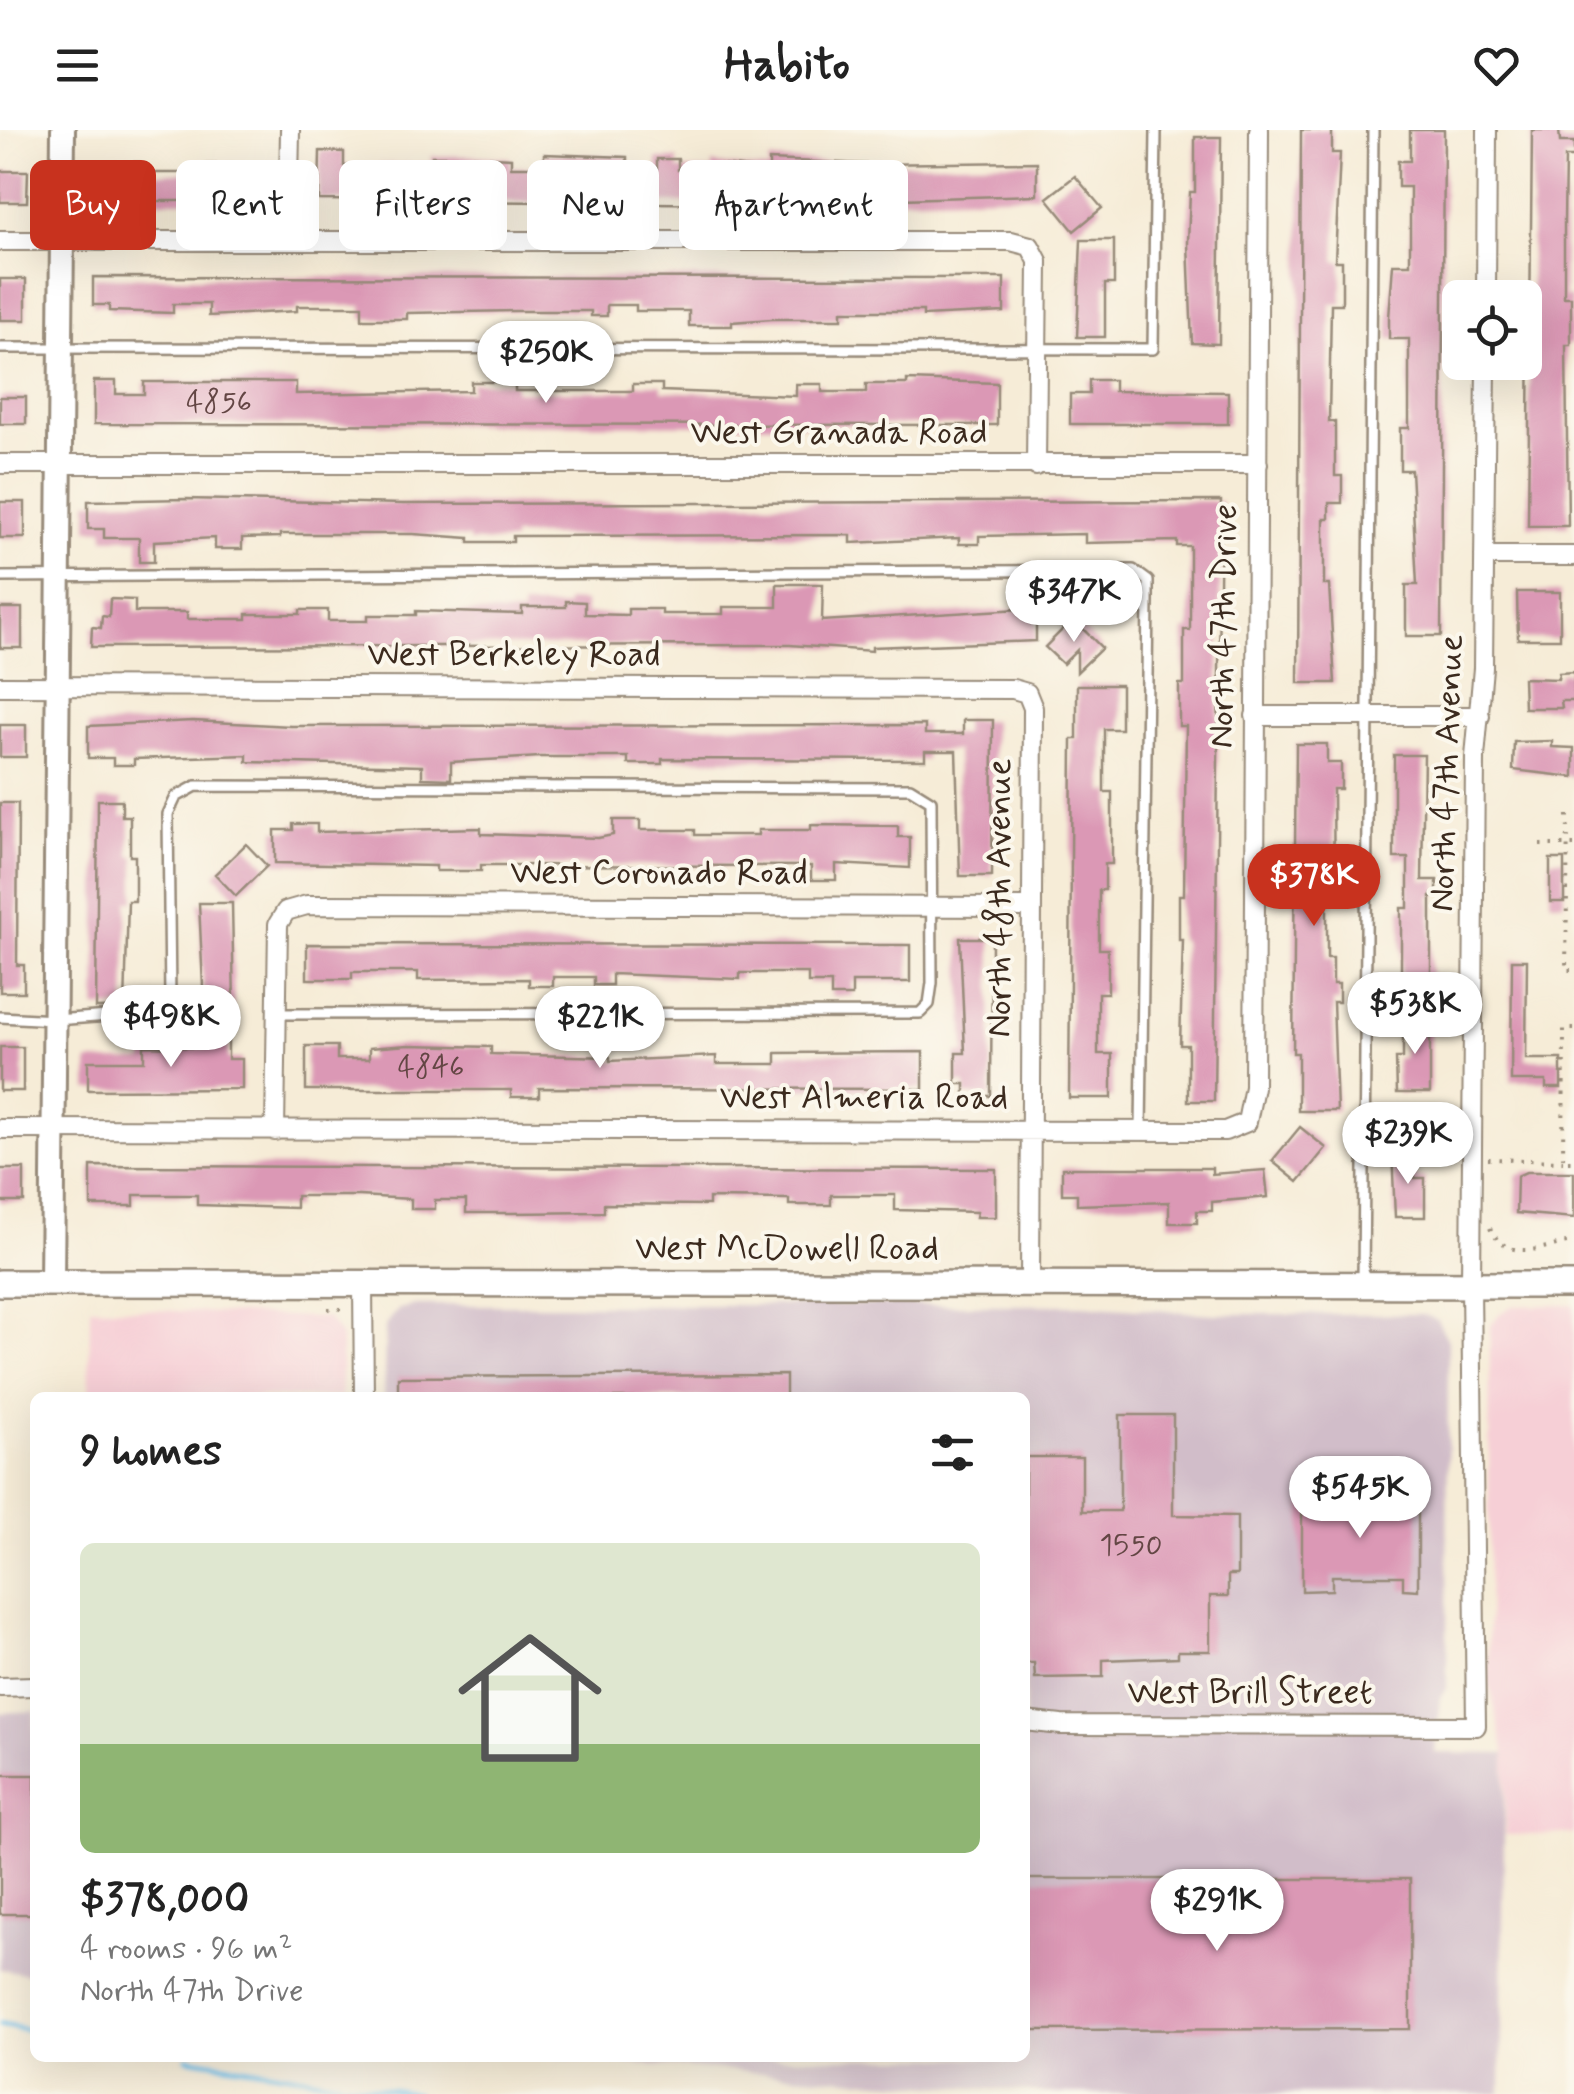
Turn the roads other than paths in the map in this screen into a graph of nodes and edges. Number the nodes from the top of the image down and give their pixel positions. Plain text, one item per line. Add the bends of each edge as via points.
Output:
1 (63, 130) edge
2 (290, 130) edge
3 (1156, 130) edge
4 (1260, 130) edge
5 (1373, 130) edge
6 (1487, 130) edge
7 (63, 160) edge
8 (289, 160) edge
9 (0, 241) edge
10 (30, 241) edge
11 (319, 241) edge
12 (64, 250) edge
13 (1486, 280) edge
14 (0, 348) edge
15 (62, 348) junction
16 (1037, 348) junction
17 (1486, 380) edge
18 (0, 464) edge
19 (61, 464) junction
20 (1258, 464) junction
21 (1036, 466) junction
22 (1484, 556) junction
23 (1574, 556) edge
24 (0, 577) edge
25 (60, 577) junction
26 (59, 685) junction
27 (0, 686) edge
28 (1027, 693) joint
29 (1255, 716) junction
30 (1368, 716) junction
31 (1480, 716) junction
32 (931, 906) junction
33 (1032, 906) junction
34 (277, 1014) junction
35 (0, 1017) edge
36 (55, 1020) junction
37 (1246, 1122) joint
38 (0, 1130) edge
39 (54, 1130) junction
40 (1030, 1130) junction
41 (276, 1131) junction
42 (1141, 1131) junction
43 (0, 1283) edge
44 (52, 1283) junction
45 (363, 1284) junction
46 (1030, 1285) junction
47 (1362, 1285) junction
48 (1471, 1285) junction
49 (1574, 1286) edge
50 (364, 1392) edge
51 (30, 1686) edge
52 (0, 1687) edge
53 (1030, 1722) edge
54 (1476, 1726) joint

1 - 7 street
2 - 8 street
3 - 16 lane via 1153,349
4 - 20 street, North 47th Drive
5 - 30 lane
6 - 13 street
9 - 10 street
11 - 16 street via 1011,241 1030,246 1038,261
12 - 15 street
14 - 15 lane
15 - 16 lane
15 - 19 street
16 - 21 street
17 - 22 street, North 47th Avenue
18 - 19 street, West Granada Road
19 - 21 street, West Granada Road
19 - 25 street
20 - 21 street, West Granada Road
20 - 29 street, North 47th Drive
22 - 23 street
22 - 31 street, North 47th Avenue
24 - 25 lane
25 - 26 street
25 - 42 lane via 1132,570 1148,581
26 - 27 street, West Berkeley Road
26 - 28 street, West Berkeley Road
26 - 36 street
28 - 33 street, North 48th Avenue via 1034,708
29 - 30 street
29 - 37 street, North 47th Drive via 1254,1087
30 - 31 street
30 - 47 lane
31 - 48 street, North 47th Avenue
32 - 33 street, West Coronado Road
32 - 34 street, West Coronado Road via 307,905 286,911 278,924
32 - 34 lane via 932,983 929,1004 920,1013
32 - 36 lane via 931,801 910,788 196,786 176,797 168,814 170,1001 163,1012 148,1016
33 - 40 street, North 48th Avenue
34 - 41 street
35 - 36 lane
36 - 39 street
37 - 42 street, West Almeria Road via 1225,1132
38 - 39 street, West Almeria Road
39 - 41 street, West Almeria Road
39 - 44 street
40 - 41 street, West Almeria Road
40 - 42 street, West Almeria Road
40 - 46 street, North 48th Avenue
43 - 44 main road, West McDowell Road
44 - 45 main road, West McDowell Road
45 - 46 main road, West McDowell Road
45 - 50 street
46 - 47 main road, West McDowell Road
47 - 48 main road, West McDowell Road
48 - 49 main road, West McDowell Road
48 - 54 street, North 47th Avenue
51 - 52 street
53 - 54 street, West Brill Street

